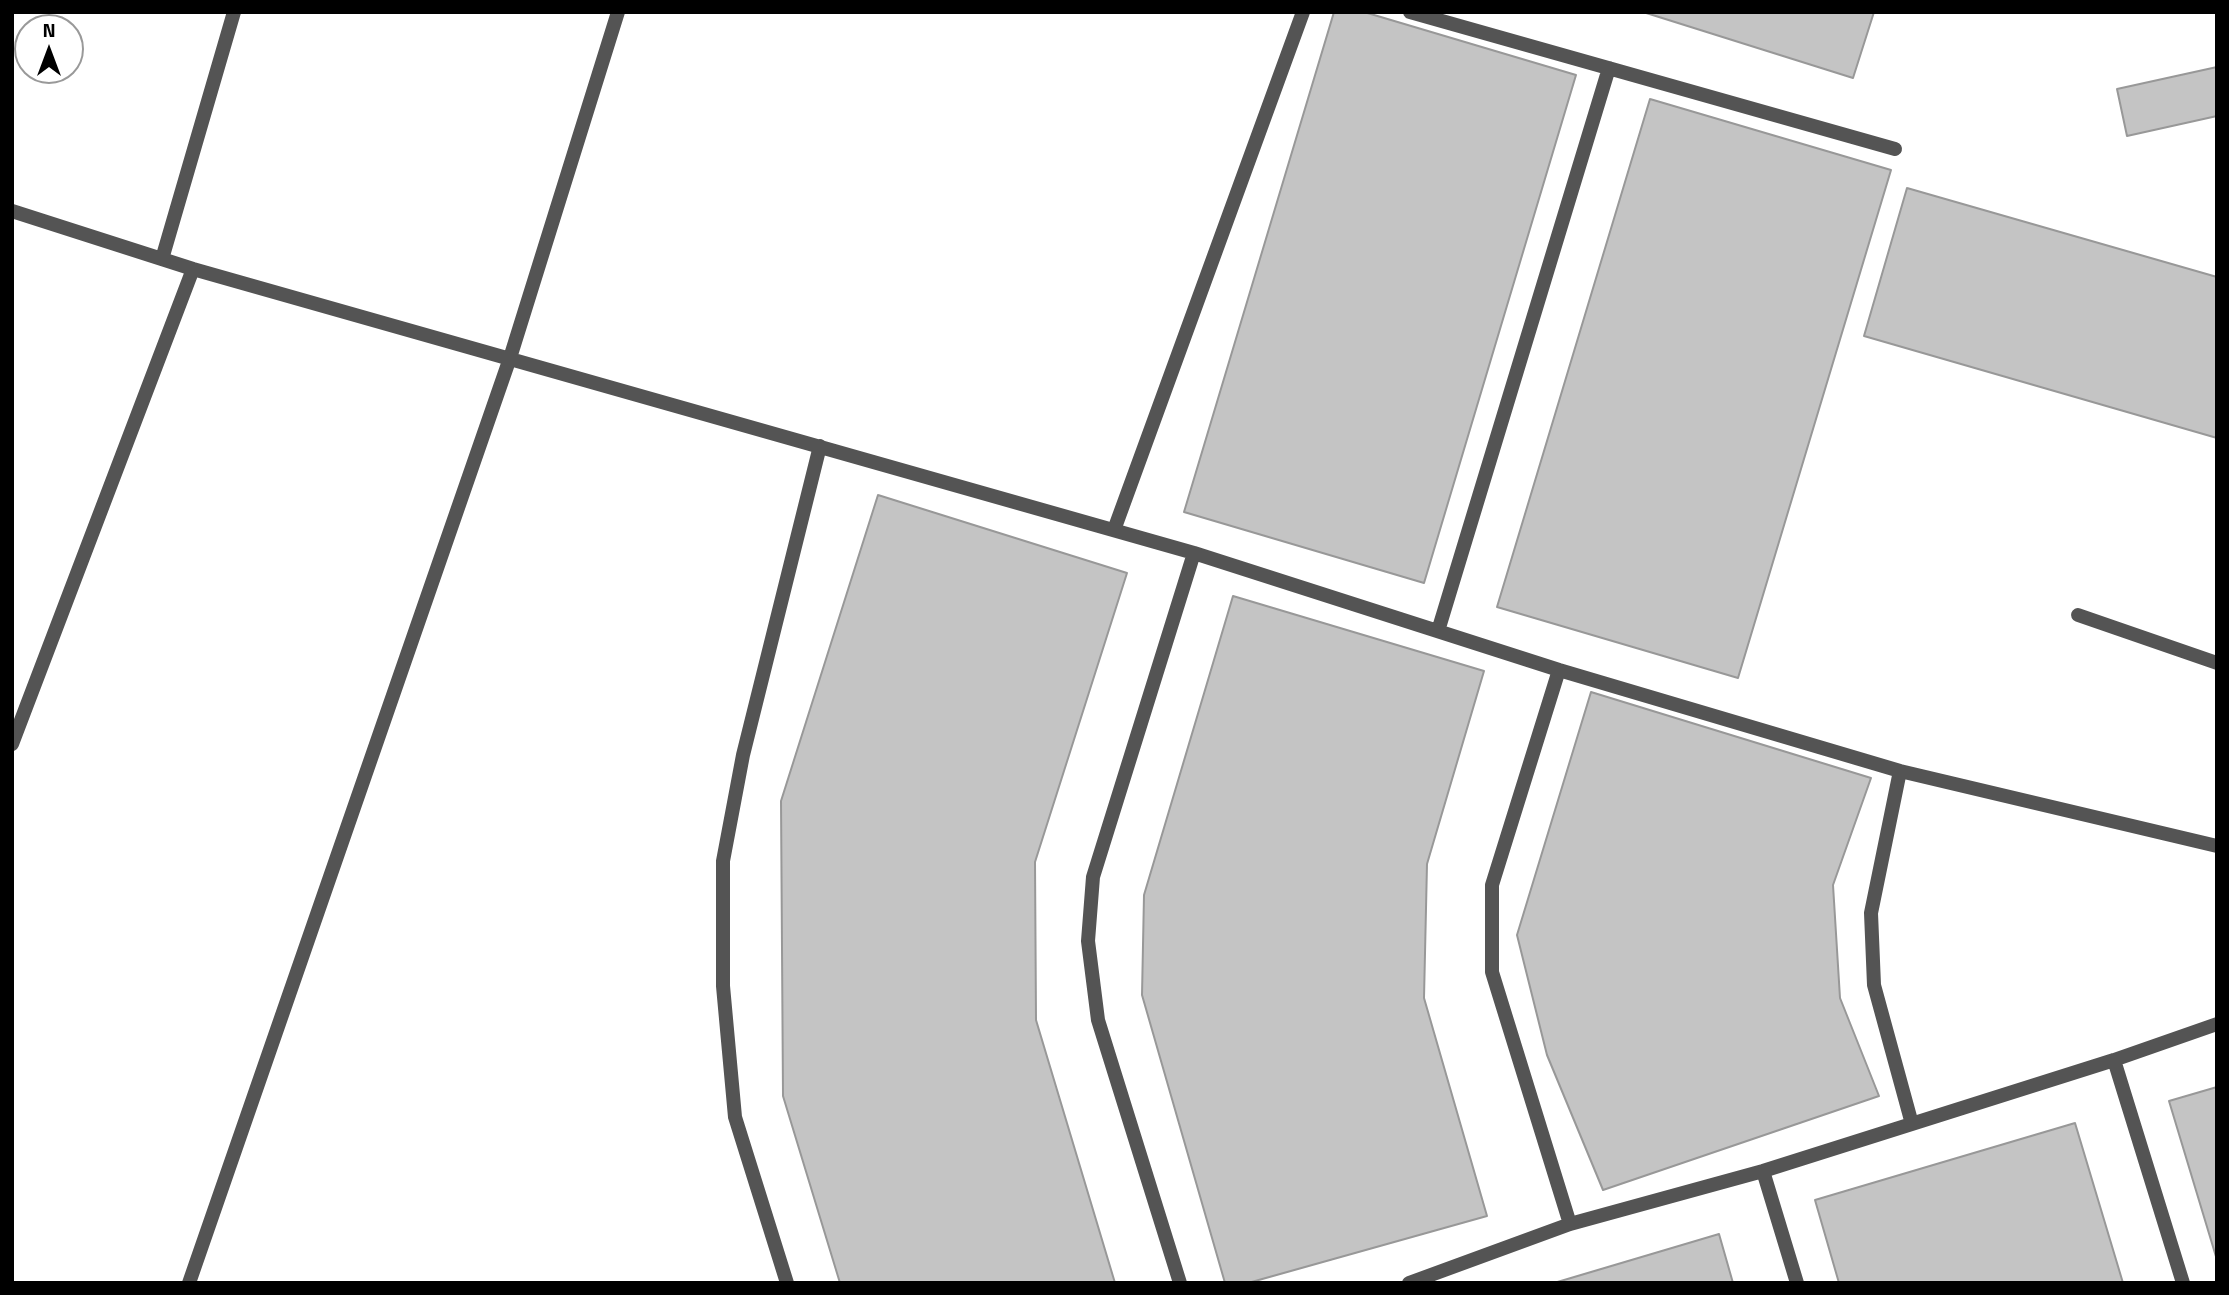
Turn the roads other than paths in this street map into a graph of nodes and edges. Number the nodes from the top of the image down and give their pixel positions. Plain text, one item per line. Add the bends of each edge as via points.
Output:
1 (234, 12) edge
2 (618, 12) edge
3 (1303, 12) edge
4 (1410, 12) edge
5 (1609, 68) junction
6 (1895, 149) dead end
7 (12, 211) edge
8 (162, 259) junction
9 (194, 269) junction
10 (510, 358) junction
11 (820, 446) junction
12 (1114, 530) junction
13 (1194, 553) junction
14 (2078, 615) dead end
15 (1438, 631) junction
16 (2217, 663) edge
17 (1559, 670) junction
18 (12, 744) edge
19 (1900, 771) junction
20 (2217, 846) edge
21 (2217, 1024) edge
22 (2114, 1060) junction
23 (1912, 1124) junction
24 (1763, 1171) junction
25 (1570, 1224) junction
26 (189, 1283) edge
27 (787, 1283) edge
28 (1180, 1283) edge
29 (1409, 1283) edge
30 (1797, 1283) edge
31 (2183, 1283) edge

1 - 8 lane
2 - 10 lane
3 - 12 lane
4 - 5 lane
5 - 6 lane
5 - 15 lane
7 - 8 lane
8 - 9 lane
9 - 10 lane
9 - 18 lane
10 - 11 lane
10 - 26 lane
11 - 12 lane
11 - 27 lane via 743,755 723,861 723,986 735,1117
12 - 13 lane
13 - 15 lane
13 - 28 lane via 1093,877 1088,941 1098,1020
14 - 16 lane
15 - 17 lane
17 - 19 lane
17 - 25 lane via 1492,885 1492,972
19 - 20 lane
19 - 23 lane via 1871,914 1874,985
21 - 22 lane
22 - 23 lane
22 - 31 lane
23 - 24 lane
24 - 25 lane
24 - 30 lane
25 - 29 lane

